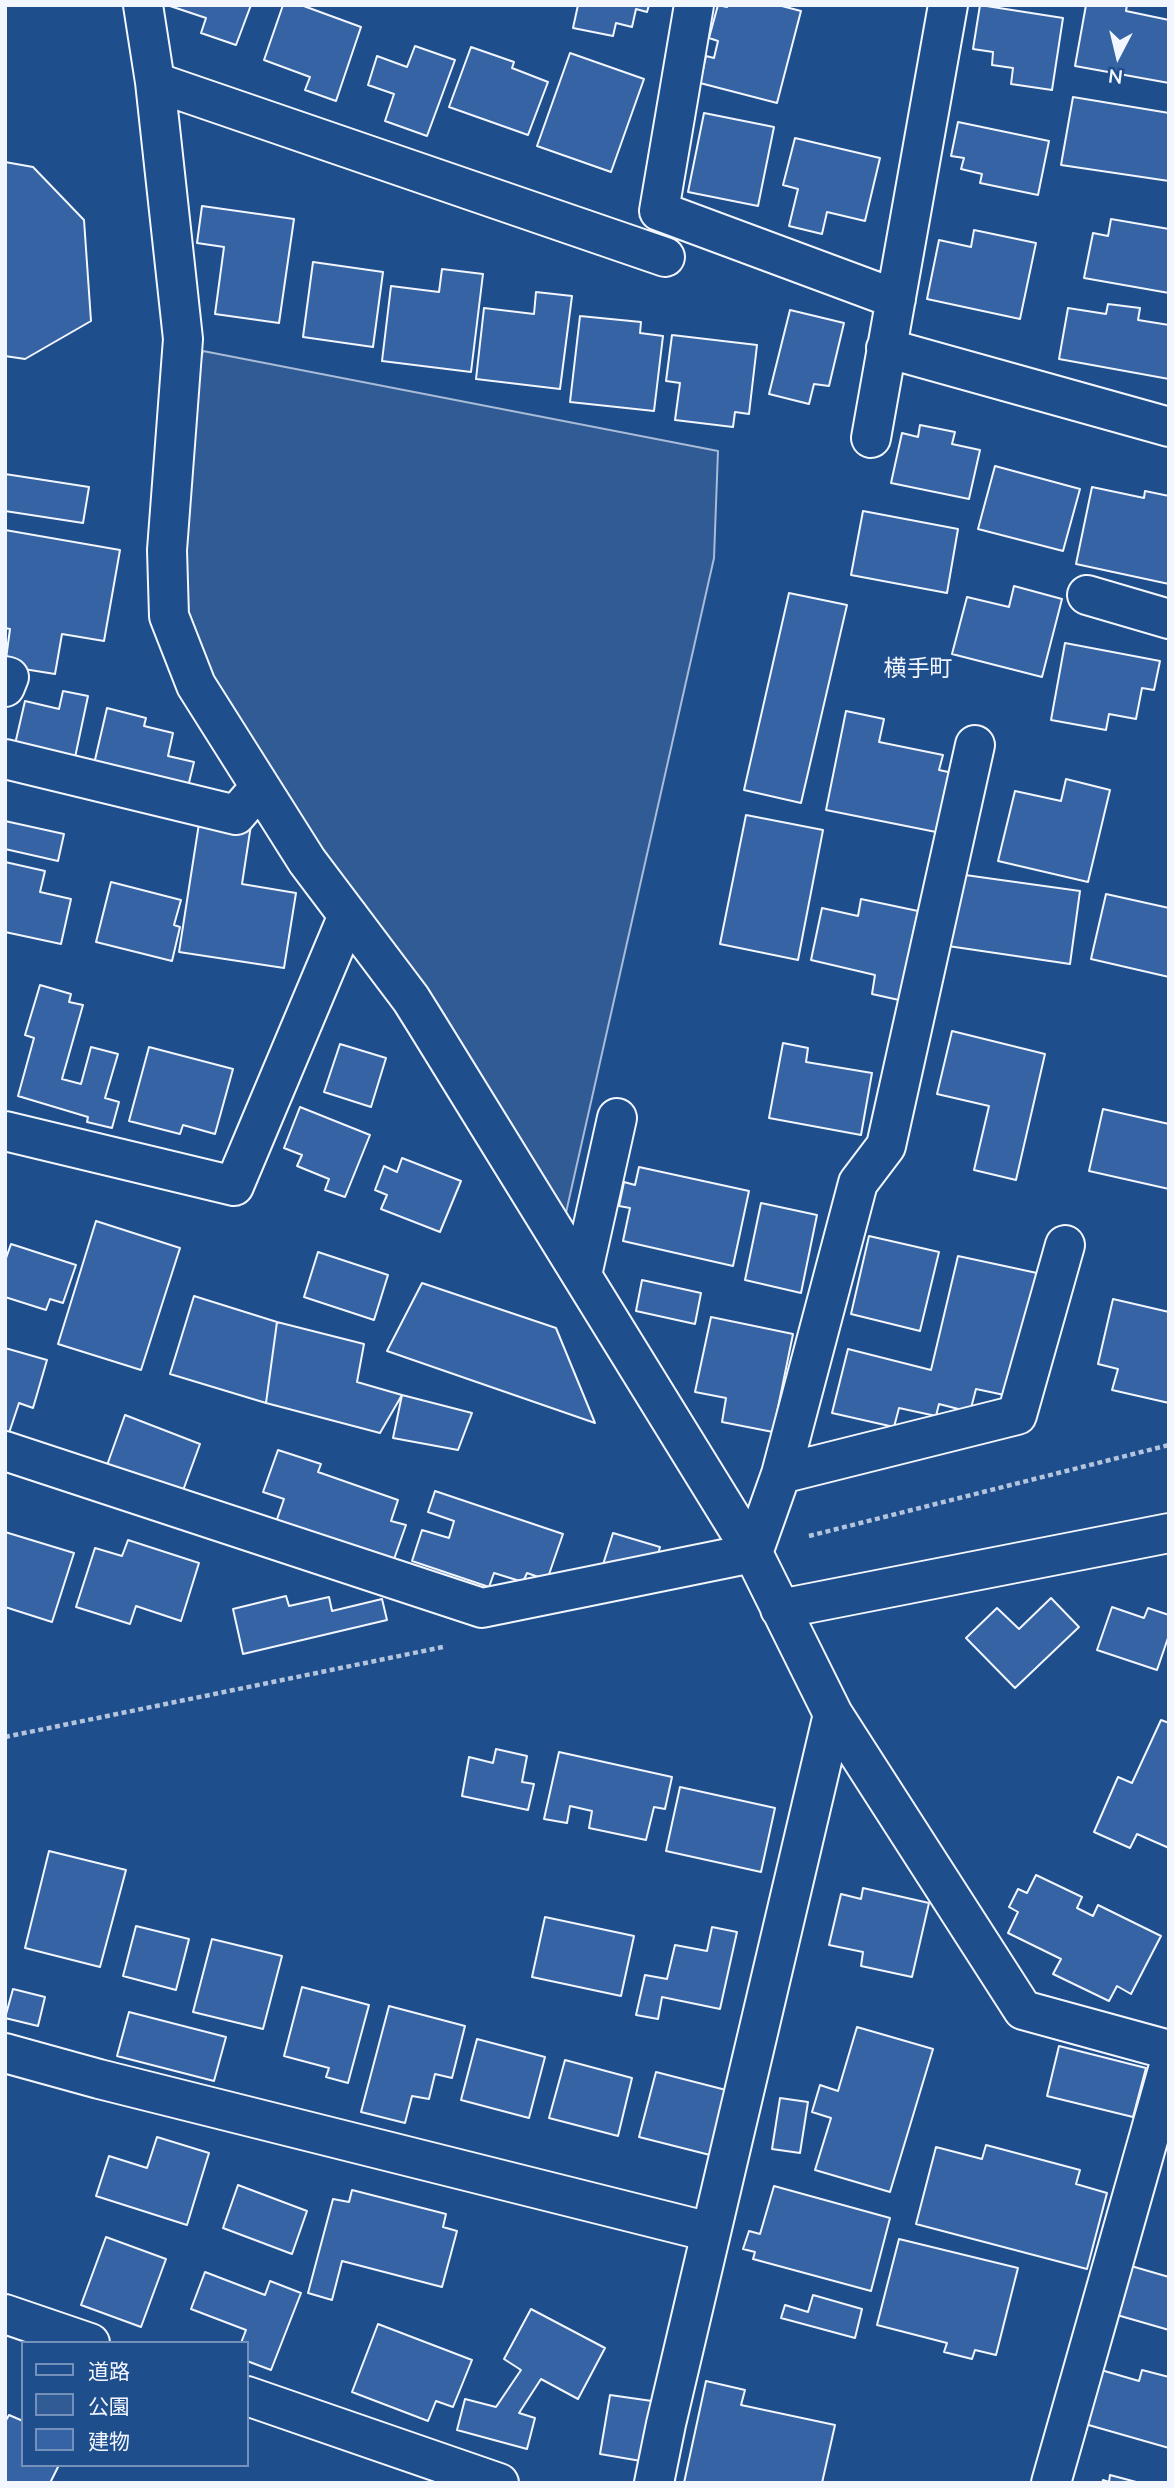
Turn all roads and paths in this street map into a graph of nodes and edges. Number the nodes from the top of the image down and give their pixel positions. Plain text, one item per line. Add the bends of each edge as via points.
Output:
1 (142, 5) edge
2 (694, 5) edge
3 (948, 5) edge
4 (155, 82) junction
5 (665, 257) dead end
6 (895, 299) junction
7 (887, 348) junction
8 (1169, 427) edge
9 (871, 438) dead end
10 (1087, 595) dead end
11 (1169, 619) edge
12 (5, 676) edge
13 (5, 687) edge
14 (975, 745) dead end
15 (5, 759) edge
16 (260, 787) junction
17 (348, 915) junction
18 (617, 1118) dead end
19 (5, 1130) edge
20 (1065, 1245) dead end
21 (582, 1275) junction
22 (1169, 1445) edge
23 (5, 1451) edge
24 (781, 1474) junction
25 (1169, 1533) edge
26 (766, 1580) junction
27 (451, 1645) dead end
28 (833, 1714) junction
29 (5, 1737) edge
30 (1169, 2050) edge
31 (5, 2053) edge
32 (1169, 2066) edge
33 (710, 2232) junction
34 (5, 2314) edge
35 (84, 2341) edge
36 (248, 2396) edge
37 (499, 2483) edge
38 (654, 2483) edge
39 (1051, 2483) edge

1 - 4 street
2 - 6 street via 659,211
3 - 6 street
4 - 5 street
4 - 16 street via 183,340 167,550 169,616 196,685
6 - 7 street
7 - 8 street
7 - 9 street
10 - 11 street
12 - 13 street via 9,677
14 - 24 street via 886,1146 858,1184
15 - 16 street via 236,815
16 - 17 street
17 - 19 street via 234,1186
17 - 21 street via 411,999
18 - 21 street
20 - 24 street via 1017,1415
21 - 26 street
22 - 26 path via 791,1540
23 - 26 street via 482,1608
24 - 26 street
25 - 26 street
26 - 28 street
27 - 29 path
28 - 30 street via 1023,2011
28 - 33 street
31 - 33 street
32 - 39 street
33 - 38 street
34 - 35 street
36 - 37 street

